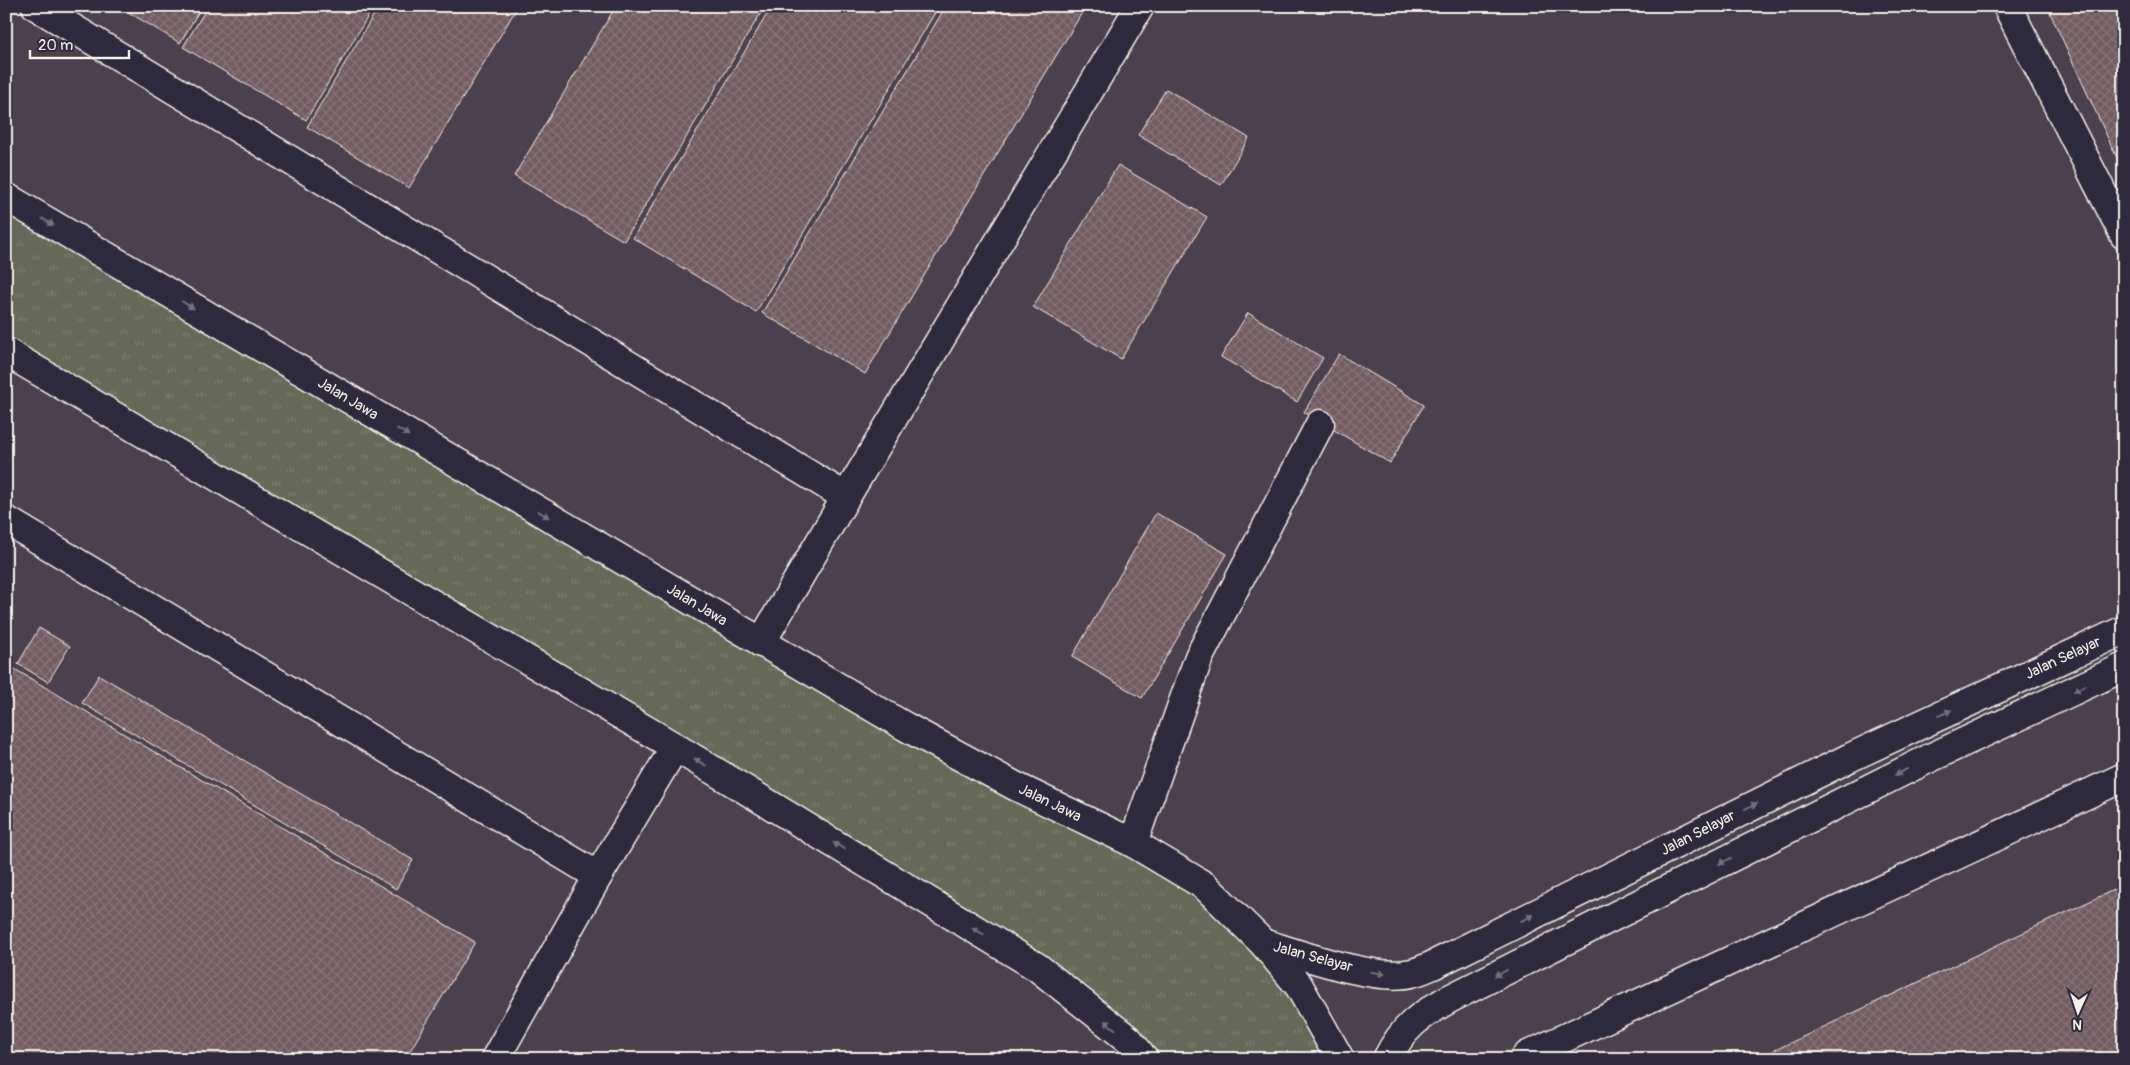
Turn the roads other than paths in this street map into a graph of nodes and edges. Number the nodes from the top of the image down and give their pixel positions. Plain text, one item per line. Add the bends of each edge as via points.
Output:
1 (36, 6) edge
2 (1140, 6) edge
3 (2007, 6) edge
4 (6, 197) edge
5 (2124, 235) edge
6 (6, 352) edge
7 (1320, 424) dead end
8 (846, 497) junction
9 (6, 520) edge
10 (2124, 630) edge
11 (761, 643) junction
12 (2124, 667) edge
13 (1913, 728) junction
14 (675, 747) junction
15 (1928, 759) junction
16 (2124, 777) edge
17 (1133, 843) junction
18 (598, 876) junction
19 (1558, 902) junction
20 (1575, 936) junction
21 (1263, 943) junction
22 (495, 1059) edge
23 (1144, 1059) edge
24 (1340, 1059) edge
25 (1388, 1059) edge
26 (1524, 1059) edge

1 - 8 street
2 - 8 street
3 - 5 street
4 -> 11 street, Jalan Jawa
6 - 14 street
7 - 17 street via 1199,657
8 - 11 street
9 - 18 street
13 -> 10 street, Jalan Selayar
11 - 17 street, Jalan Jawa via 906,727
12 -> 15 street
13 - 15 street
19 -> 13 street, Jalan Selayar
14 - 18 street
23 -> 14 street via 1129,1040 1037,967
15 -> 20 street
16 - 26 street
17 - 21 street, Jalan Jawa via 1205,886
18 - 22 street
19 - 20 street
21 -> 19 street, Jalan Selayar via 1357,970 1410,974 1433,966
20 -> 25 street via 1421,1015 1397,1039
21 - 24 street, Jalan Jawa via 1299,986

